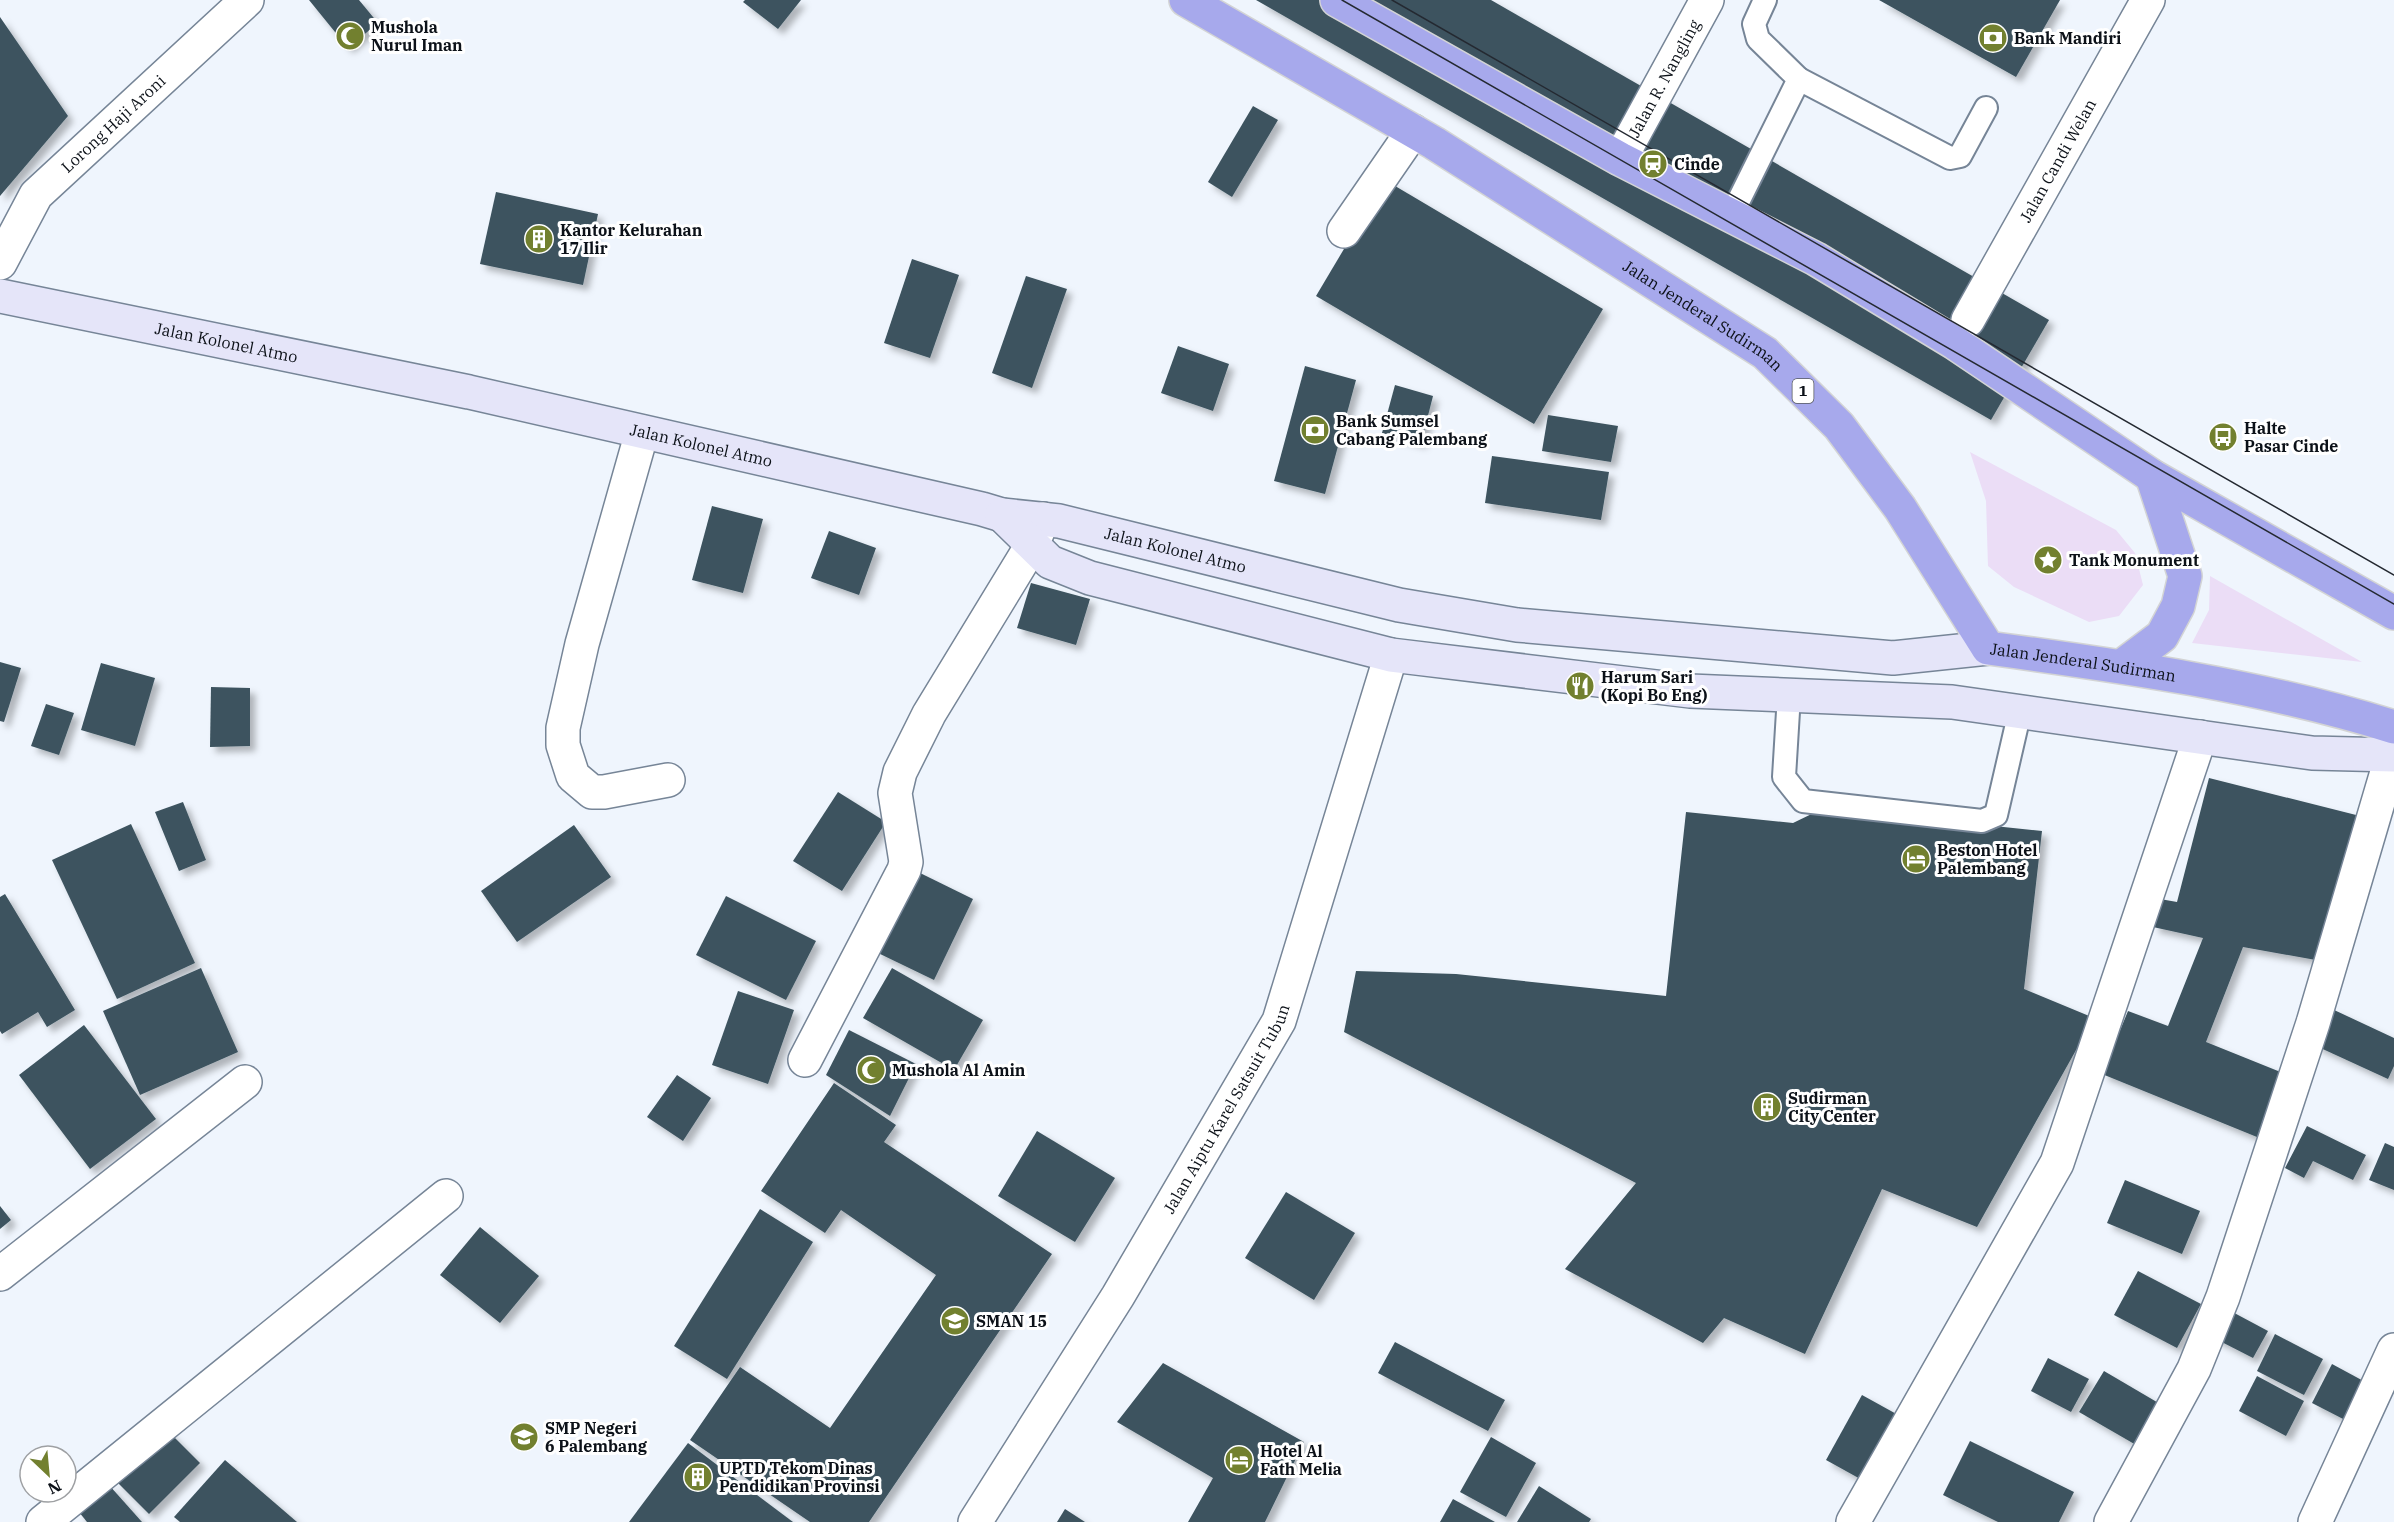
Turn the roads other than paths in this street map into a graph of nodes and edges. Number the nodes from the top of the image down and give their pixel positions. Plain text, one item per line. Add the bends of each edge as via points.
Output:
1 (247, 0) edge
2 (1186, 0) edge
3 (1337, 0) edge
4 (1707, 0) edge
5 (1765, 0) edge
6 (2148, 0) edge
7 (1799, 79) junction
8 (1986, 108) dead end
9 (1413, 130) junction
10 (1620, 159) junction
11 (1731, 216) junction
12 (1344, 231) dead end
13 (0, 263) edge
14 (0, 296) edge
15 (1968, 320) dead end
16 (642, 432) junction
17 (2152, 476) junction
18 (1038, 532) junction
19 (2394, 613) edge
20 (1988, 648) junction
21 (1391, 655) junction
22 (2122, 666) junction
23 (1789, 695) junction
24 (2020, 711) junction
25 (2200, 737) junction
26 (2393, 746) edge
27 (668, 780) dead end
28 (805, 1060) dead end
29 (245, 1082) dead end
30 (446, 1196) dead end
31 (0, 1274) edge
32 (2394, 1350) edge
33 (43, 1522) edge
34 (975, 1522) edge
35 (1853, 1522) edge
36 (2110, 1522) edge
37 (2316, 1522) edge

1 - 13 street, Lorong Haji Aroni via 36,195
2 - 9 highway, Jalan Jenderal Sudirman / 1
3 - 10 highway
4 - 10 street, Jalan R. Nangling
5 - 7 lane via 1754,24 1758,39
6 - 15 street, Jalan Candi Welan
7 - 8 lane via 1950,158 1960,156
7 - 11 lane
9 - 12 street
9 - 20 highway, Jalan Jenderal Sudirman / 1 via 1765,354 1839,426 1900,508
10 - 11 highway
11 - 17 highway via 1815,259 1955,343
14 - 16 main road, Jalan Kolonel Atmo via 469,392
16 - 18 main road, Jalan Kolonel Atmo via 982,509
16 - 27 street via 582,644 563,728 563,745 573,776 592,792
17 - 19 highway
17 - 22 highway via 2185,576 2178,606 2162,636
18 - 20 main road, Jalan Kolonel Atmo via 1059,521 1399,605 1517,625 1893,658
18 - 21 main road via 1050,562 1090,578
18 - 28 street via 929,714 900,772 895,793 904,870
20 - 22 highway, Jalan Jenderal Sudirman
21 - 23 main road via 1690,691
21 - 34 street, Jalan Aiptu Karel Satsuit Tubun via 1279,1021 1118,1296
22 - 26 highway, Jalan Jenderal Sudirman via 2336,708
23 - 24 main road via 1952,702
23 - 24 lane via 1784,777 1803,801 1982,821 1996,814
24 - 25 main road
25 - 26 main road via 2312,753
25 - 35 street via 2057,1163
26 - 36 street via 2313,1023 2223,1297 2194,1369
29 - 31 street
30 - 33 street
32 - 37 street

